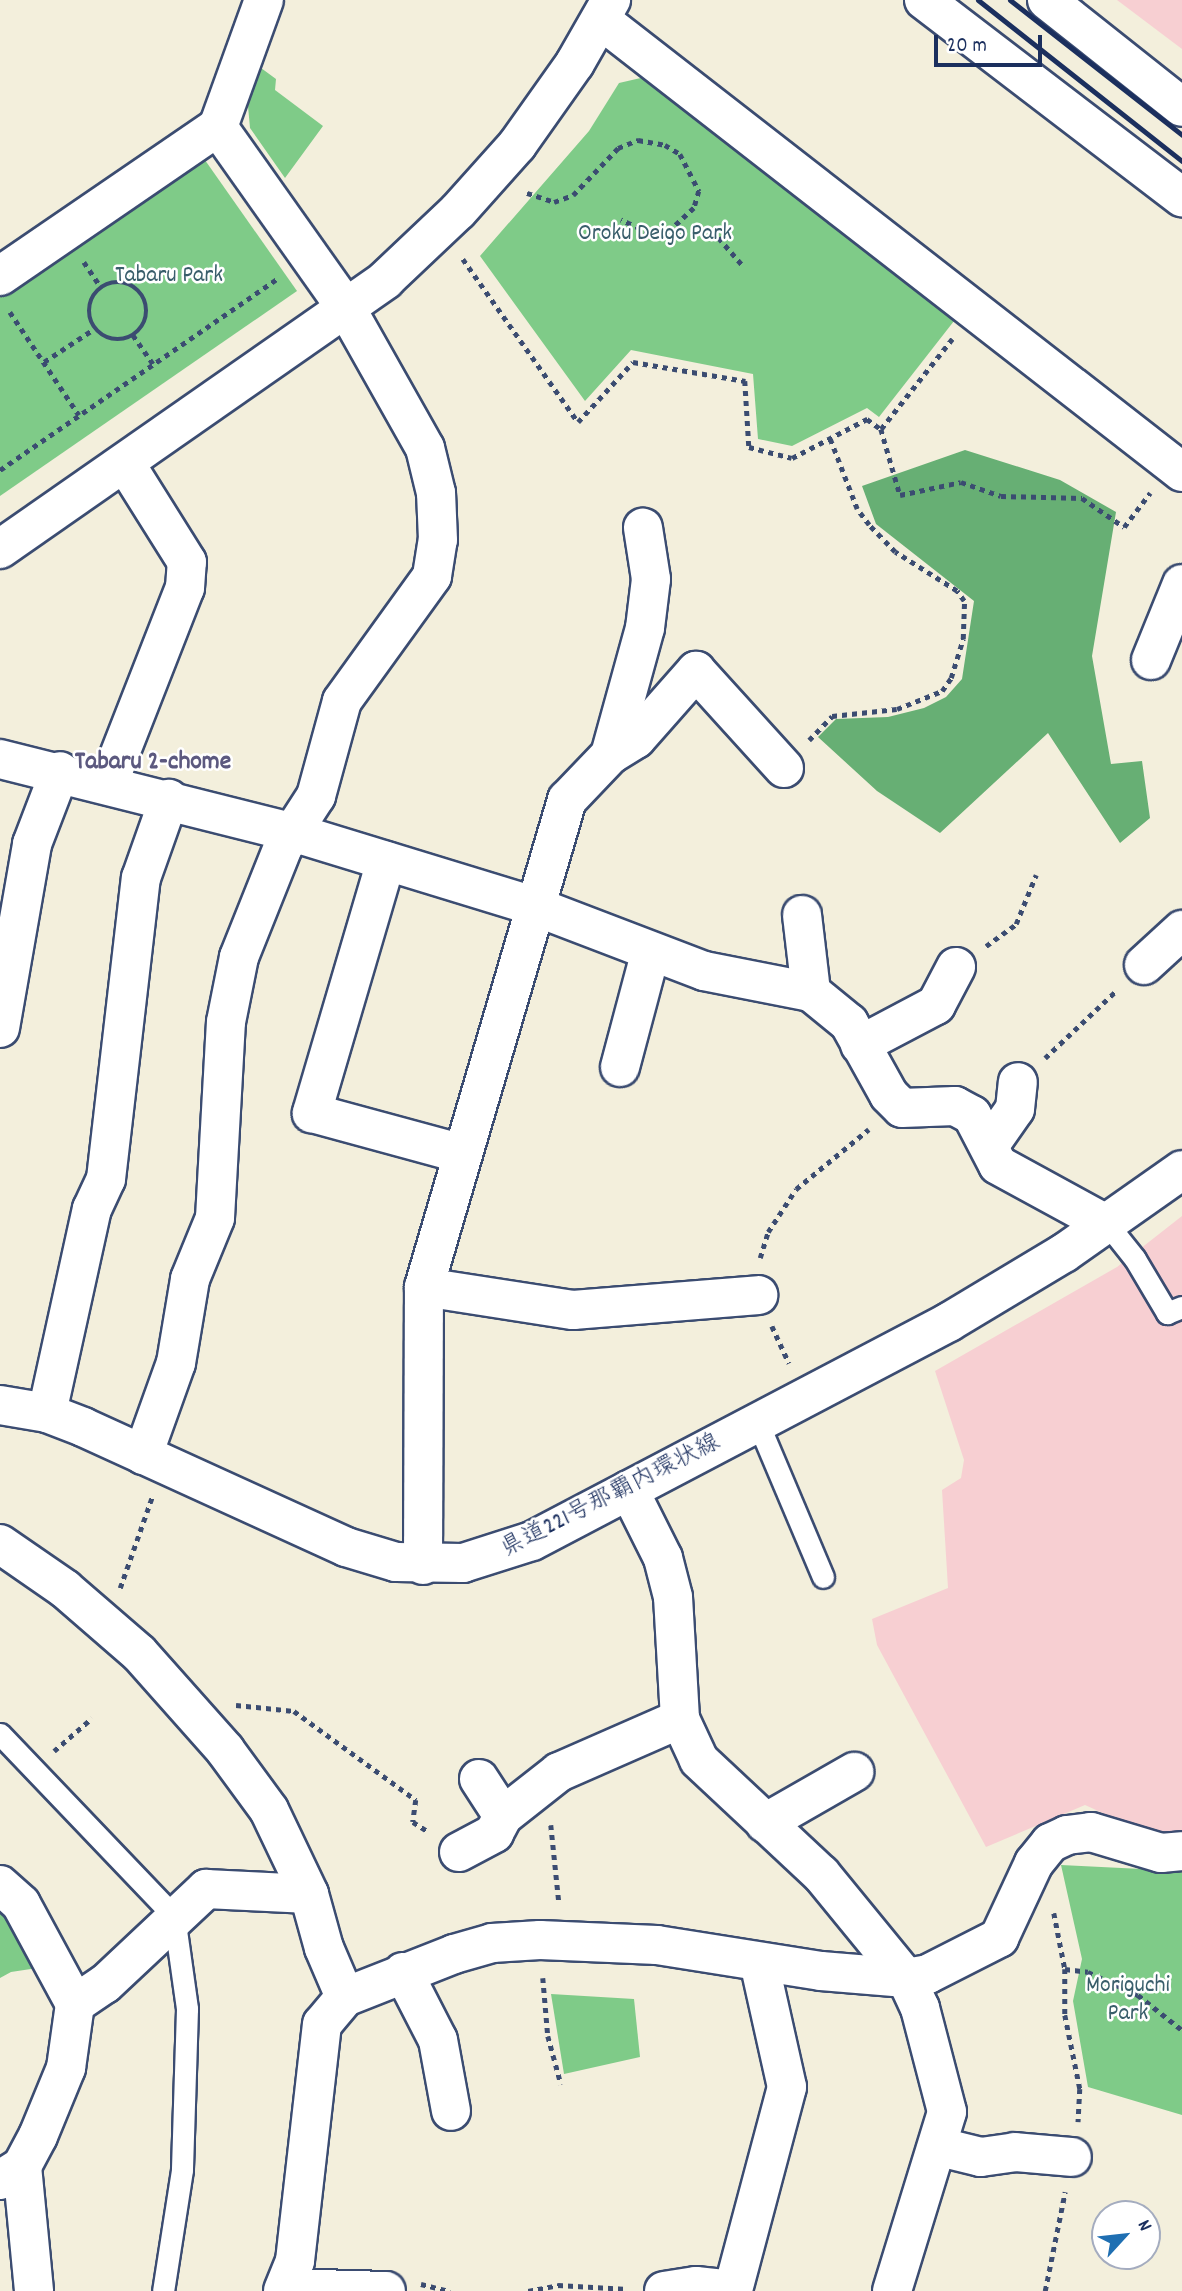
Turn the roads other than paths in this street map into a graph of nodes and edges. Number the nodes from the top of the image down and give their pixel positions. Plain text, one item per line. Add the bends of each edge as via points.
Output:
1 (264, 0) edge
2 (924, 0) edge
3 (1047, 0) edge
4 (606, 10) edge
5 (1182, 107) edge
6 (218, 127) junction
7 (1182, 197) edge
8 (5, 294) edge
9 (346, 308) junction
10 (125, 463) junction
11 (1182, 472) edge
12 (643, 528) dead end
13 (0, 549) edge
14 (1182, 584) edge
15 (1151, 660) dead end
16 (610, 755) junction
17 (0, 759) edge
18 (784, 768) road end
19 (60, 771) junction
20 (108, 783) junction
21 (169, 800) junction
22 (295, 833) junction
23 (386, 861) junction
24 (534, 906) junction
25 (802, 915) dead end
26 (1182, 930) edge
27 (650, 954) junction
28 (1144, 965) road end
29 (956, 967) road end
30 (811, 992) junction
31 (0, 1028) edge
32 (860, 1045) junction
33 (620, 1067) dead end
34 (1018, 1082) road end
35 (989, 1146) junction
36 (463, 1154) junction
37 (1182, 1170) edge
38 (1108, 1225) junction
39 (424, 1287) junction
40 (758, 1295) road end
41 (1182, 1307) edge
42 (0, 1405) edge
43 (47, 1413) junction
44 (758, 1423) junction
45 (143, 1455) junction
46 (629, 1490) junction
47 (0, 1544) edge
48 (423, 1565) junction
49 (823, 1577) dead end
50 (680, 1719) junction
51 (0, 1734) edge
52 (854, 1772) dead end
53 (479, 1779) dead end
54 (503, 1816) junction
55 (765, 1823) junction
56 (1182, 1851) edge
57 (459, 1852) road end
58 (0, 1885) edge
59 (309, 1894) junction
60 (174, 1916) junction
61 (759, 1962) junction
62 (403, 1972) junction
63 (906, 1978) junction
64 (345, 1997) junction
65 (75, 2004) junction
66 (451, 2111) dead end
67 (940, 2147) junction
68 (1072, 2157) dead end
69 (11, 2173) edge
70 (284, 2290) edge
71 (34, 2291) edge
72 (163, 2291) edge
73 (386, 2291) edge
74 (664, 2291) edge
75 (892, 2291) edge

1 - 6 street
2 - 7 street
3 - 5 street
4 - 9 street via 548,104 495,171 419,249
4 - 11 street
6 - 8 street
6 - 9 street
9 - 10 street
9 - 22 street via 425,448 436,492 438,540 432,576 342,701 316,796
10 - 13 street
10 - 20 street via 187,562 178,608
12 - 16 street via 651,579 645,628
14 - 15 street
16 - 18 street via 636,739 696,671
16 - 24 street via 567,800
17 - 19 street
19 - 20 street
19 - 31 street via 32,844
20 - 21 street
21 - 22 street
21 - 43 street via 141,878 106,1179 92,1209
22 - 23 street
22 - 45 street via 283,847 239,957 226,1022 215,1218 190,1279 176,1363
23 - 24 street
23 - 36 street via 312,1113
24 - 27 street
24 - 36 street
25 - 30 street
26 - 28 street
27 - 30 street via 705,971
27 - 33 street
29 - 32 street via 936,1005
30 - 32 street via 849,1023
32 - 35 street via 902,1108 955,1106 972,1115
34 - 35 street via 1015,1109
35 - 38 street via 998,1165
36 - 39 street
37 - 38 street, 県道221号那覇内環状線
38 - 41 lane via 1167,1313
38 - 44 street, 県道221号那覇内環状線 via 949,1322
39 - 40 street via 573,1310
39 - 48 street
42 - 43 street, 県道221号那覇内環状線
43 - 45 street, 県道221号那覇内環状線
44 - 46 street, 県道221号那覇内環状線
44 - 49 lane
45 - 48 street, 県道221号那覇内環状線 via 346,1547
46 - 48 street, 県道221号那覇内環状線 via 510,1550 463,1563
46 - 50 street via 663,1558 673,1597
47 - 59 street via 65,1588 139,1653 225,1750 269,1810
50 - 54 street via 559,1772
50 - 55 street via 699,1760
51 - 60 lane
52 - 55 street
53 - 54 street
54 - 57 street via 494,1833
55 - 63 street via 821,1874
56 - 63 street via 1161,1853 1091,1832 1067,1835 1050,1843 1034,1863 999,1938 928,1974
58 - 65 street via 21,1905
59 - 60 street via 206,1889
59 - 64 street via 324,1948
60 - 65 street via 105,1984
60 - 72 lane via 187,2008 181,2170
61 - 62 street via 657,1945 551,1940 492,1943
61 - 63 street
61 - 74 street via 787,2087 733,2290 696,2286
62 - 64 street
62 - 66 street via 438,2040
63 - 67 street via 923,2018 947,2112
64 - 70 street via 322,2024 295,2261
65 - 69 street via 66,2068
67 - 68 street via 981,2157 1015,2152
67 - 75 street
69 - 71 street
70 - 73 street

